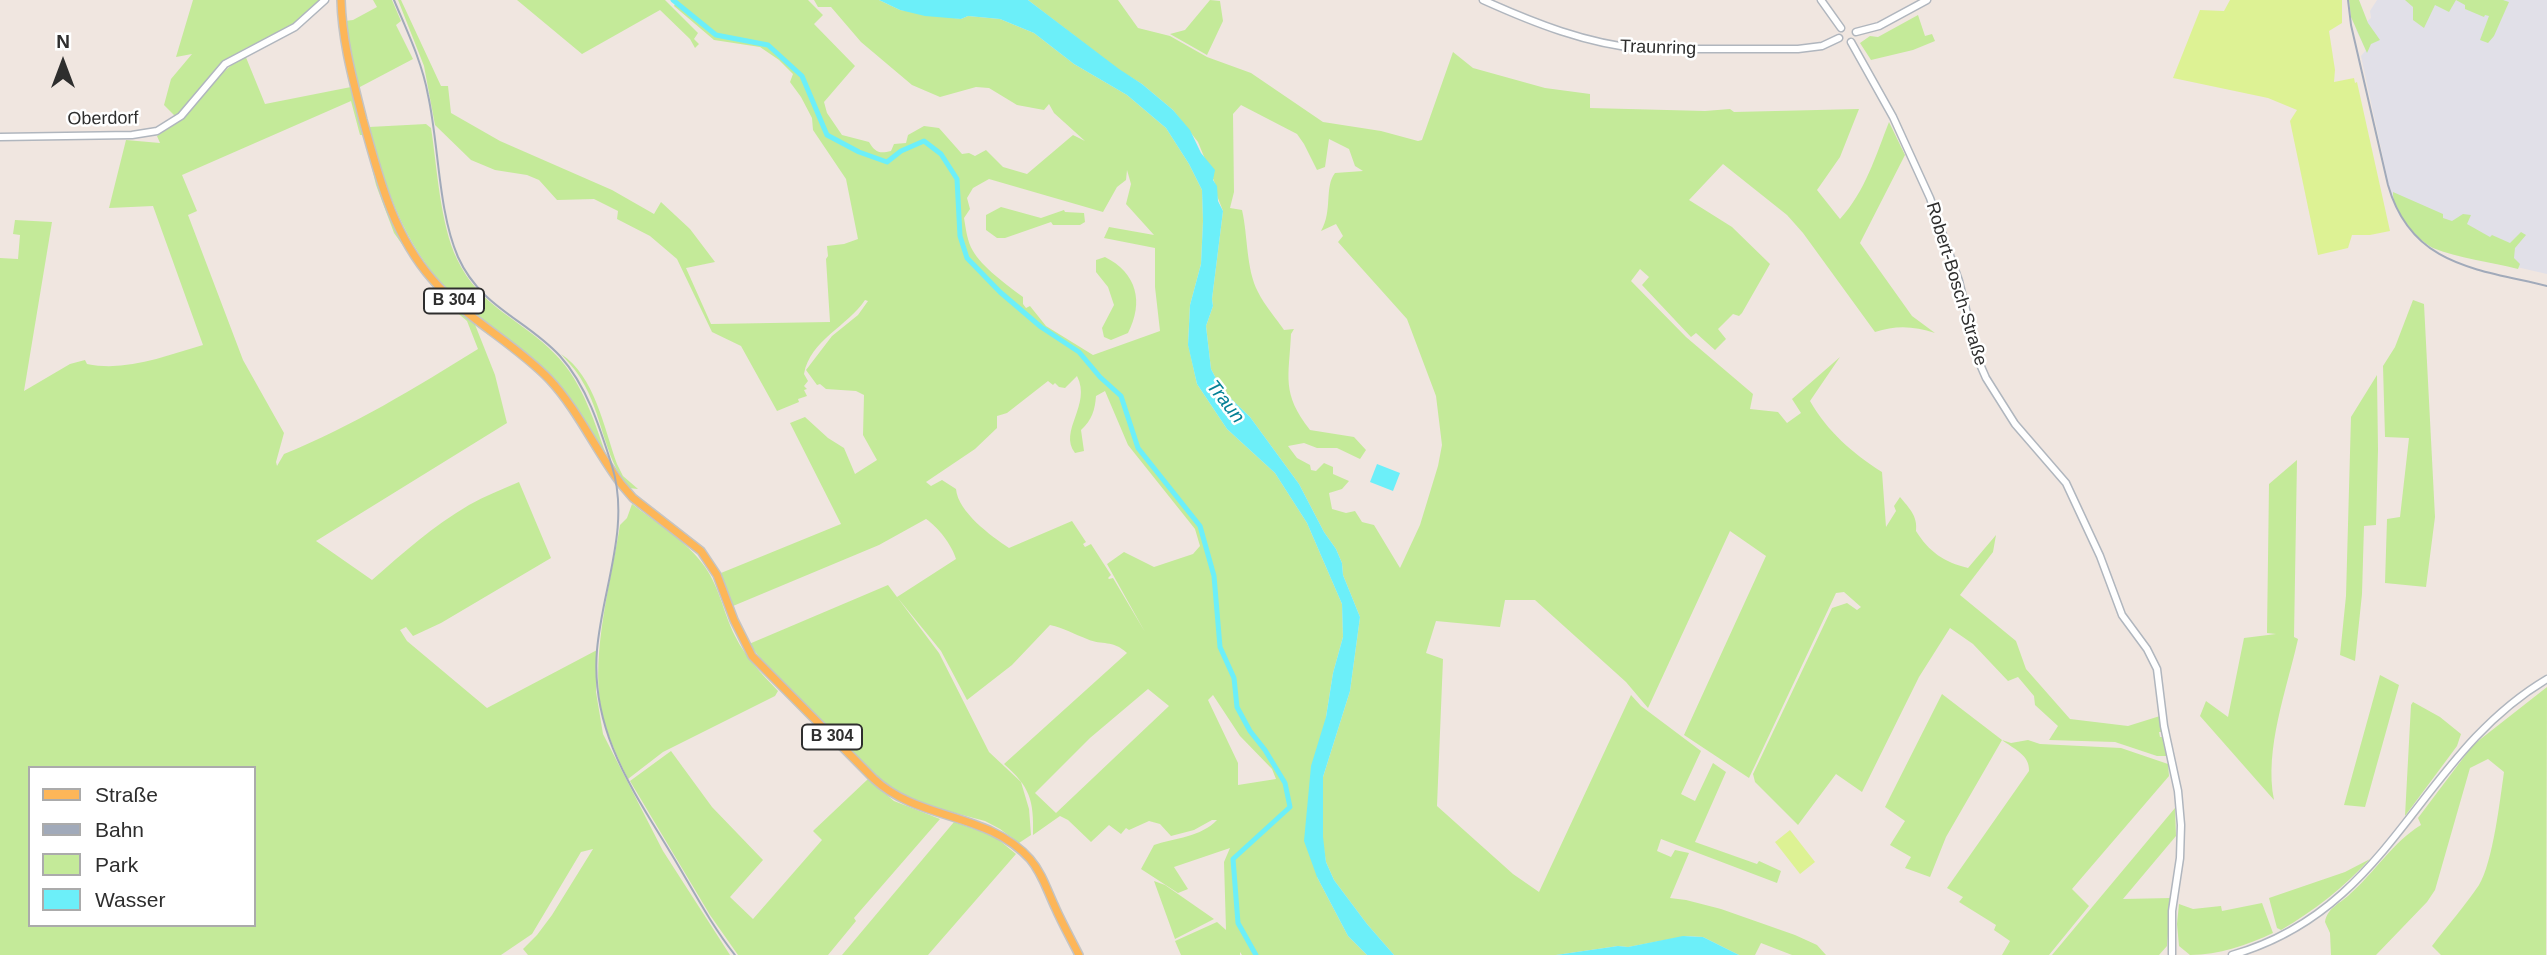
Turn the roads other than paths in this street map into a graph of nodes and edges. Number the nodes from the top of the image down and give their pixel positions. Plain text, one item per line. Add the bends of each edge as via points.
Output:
1 (325, 0) edge
2 (341, 0) edge
3 (1483, 0) edge
4 (1821, 0) edge
5 (1927, 0) edge
6 (1841, 28) junction
7 (1856, 32) junction
8 (1839, 38) junction
9 (1851, 42) junction
10 (0, 137) edge
11 (2547, 679) edge
12 (1079, 955) edge
13 (2173, 955) edge
14 (2232, 955) edge

1 - 10 street, Oberdorf via 295,27 225,64 181,116 158,131
2 - 12 main road, B 304 via 344,41 379,181 408,245 431,279 550,381 633,498 706,559 758,664 889,791 1008,839 1040,874
3 - 8 street, Traunring via 1554,29 1622,47 1798,49
4 - 6 street
5 - 7 street via 1879,26
6 - 7 street via 1849,26
6 - 8 street
7 - 9 street
8 - 9 street
9 - 13 street, Robert-Bosch-Straße via 1893,117 1930,198 1986,379 2015,424 2066,483 2122,615 2157,669 2181,825 2172,911
11 - 14 street via 2474,737 2389,847 2341,897 2295,929

